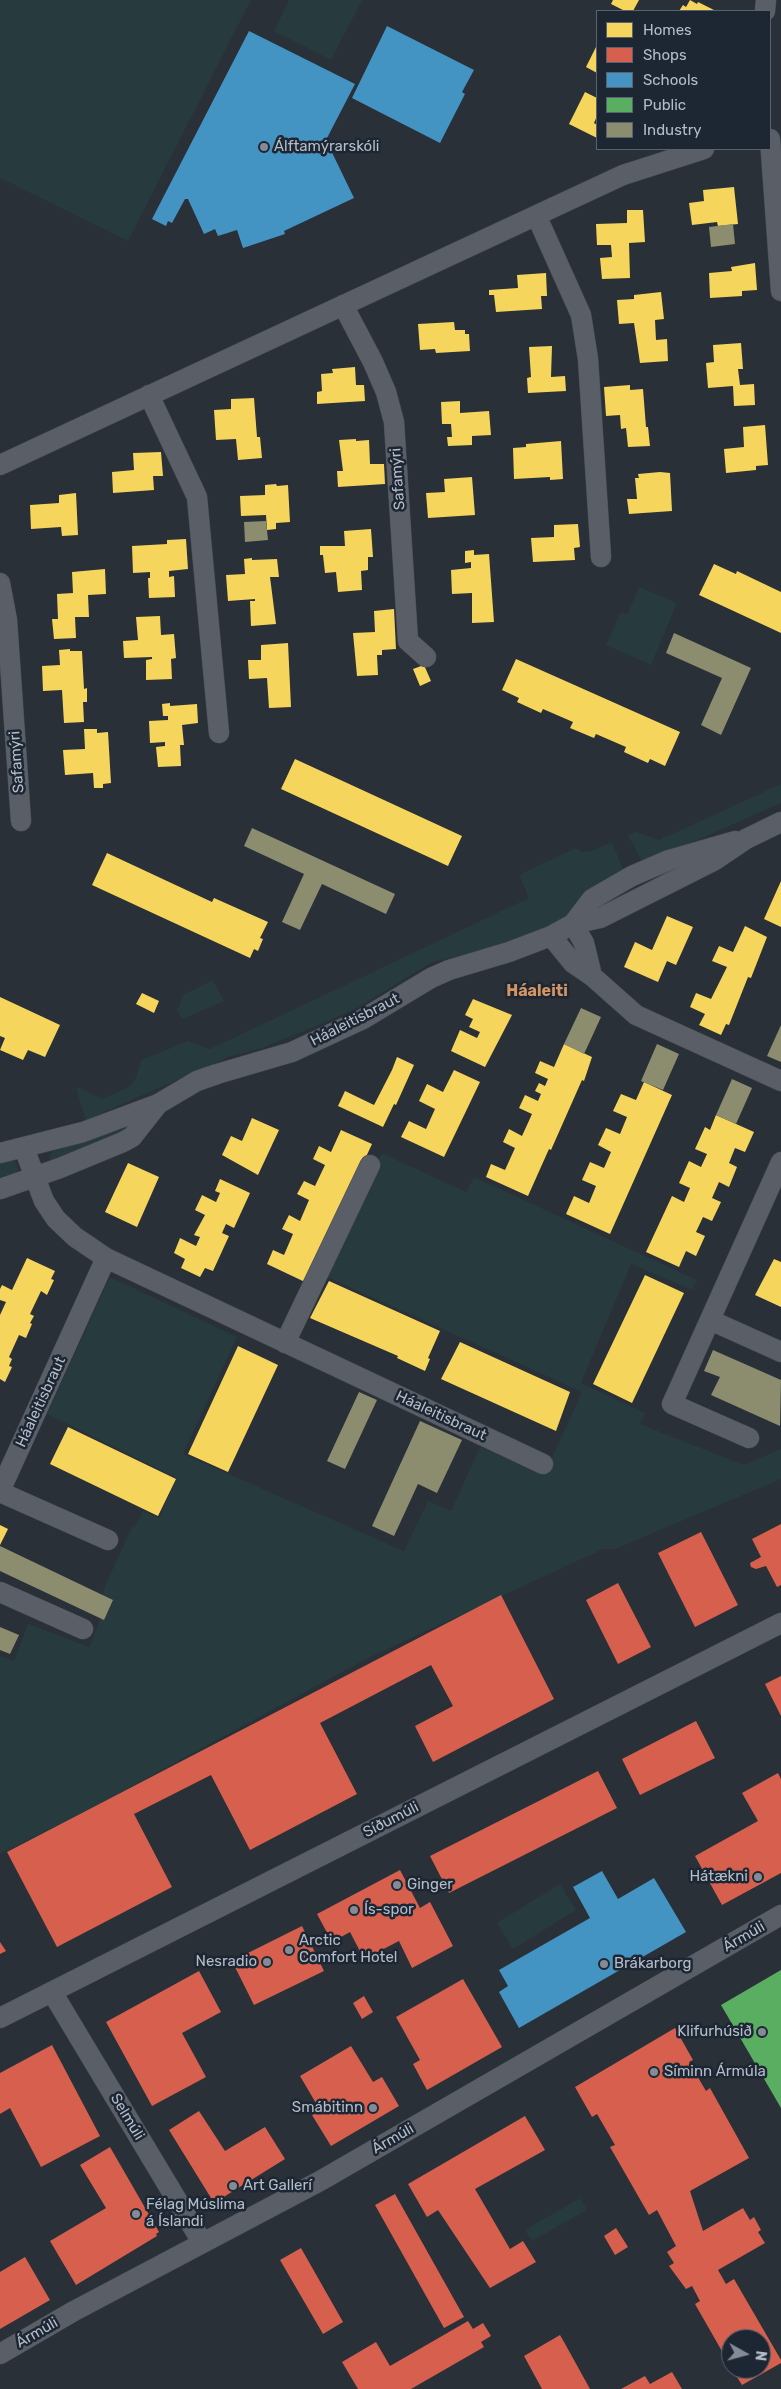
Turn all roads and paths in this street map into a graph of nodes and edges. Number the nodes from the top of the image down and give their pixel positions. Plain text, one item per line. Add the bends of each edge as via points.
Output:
1 (701, 150) edge
2 (771, 150) edge
3 (538, 217) junction
4 (781, 291) edge
5 (343, 305) junction
6 (149, 395) junction
7 (0, 465) edge
8 (601, 557) dead end
9 (0, 583) edge
10 (426, 657) dead end
11 (219, 733) dead end
12 (21, 821) dead end
13 (781, 822) edge
14 (573, 924) junction
15 (551, 936) junction
16 (592, 976) junction
17 (781, 1081) edge
18 (158, 1104) junction
19 (24, 1148) junction
20 (0, 1153) edge
21 (781, 1162) edge
22 (370, 1165) dead end
23 (34, 1178) junction
24 (0, 1189) edge
25 (106, 1258) junction
26 (710, 1320) junction
27 (285, 1343) junction
28 (781, 1352) edge
29 (749, 1438) dead end
30 (543, 1464) dead end
31 (0, 1491) edge
32 (108, 1540) dead end
33 (0, 1592) edge
34 (781, 1622) edge
35 (83, 1629) dead end
36 (781, 1915) edge
37 (52, 1992) junction
38 (0, 2018) edge
39 (202, 2242) junction
40 (0, 2354) edge

1 - 3 street via 623,175
2 - 4 street
3 - 5 street
3 - 8 street via 581,315 588,359
5 - 6 street
5 - 10 street, Safamýri via 376,369 394,422 408,641
6 - 7 street
6 - 11 street via 197,497
9 - 12 street, Safamýri via 7,620
13 - 14 street, Háaleitisbraut via 746,839 669,860 632,876 592,899
14 - 15 street, Háaleitisbraut
14 - 16 street via 584,943
15 - 16 street via 564,954
15 - 18 street, Háaleitisbraut via 450,970 363,1019 300,1048 204,1079
16 - 17 street via 636,1015
18 - 19 street, Háaleitisbraut via 83,1132
18 - 23 street, Háaleitisbraut via 132,1136
19 - 20 street, Háaleitisbraut
19 - 23 street, Háaleitisbraut
21 - 26 street
22 - 27 street
23 - 24 street, Háaleitisbraut
23 - 25 street, Háaleitisbraut via 56,1218 75,1237
25 - 27 street, Háaleitisbraut
25 - 31 street, Háaleitisbraut
26 - 28 street
26 - 29 street via 672,1404
27 - 30 street, Háaleitisbraut
31 - 32 street, Háaleitisbraut
33 - 35 street
34 - 37 street, Síðumúli
36 - 39 street, Ármúli via 320,2181
37 - 38 street, Síðumúli
37 - 39 street, Selmúli
39 - 40 street, Ármúli

